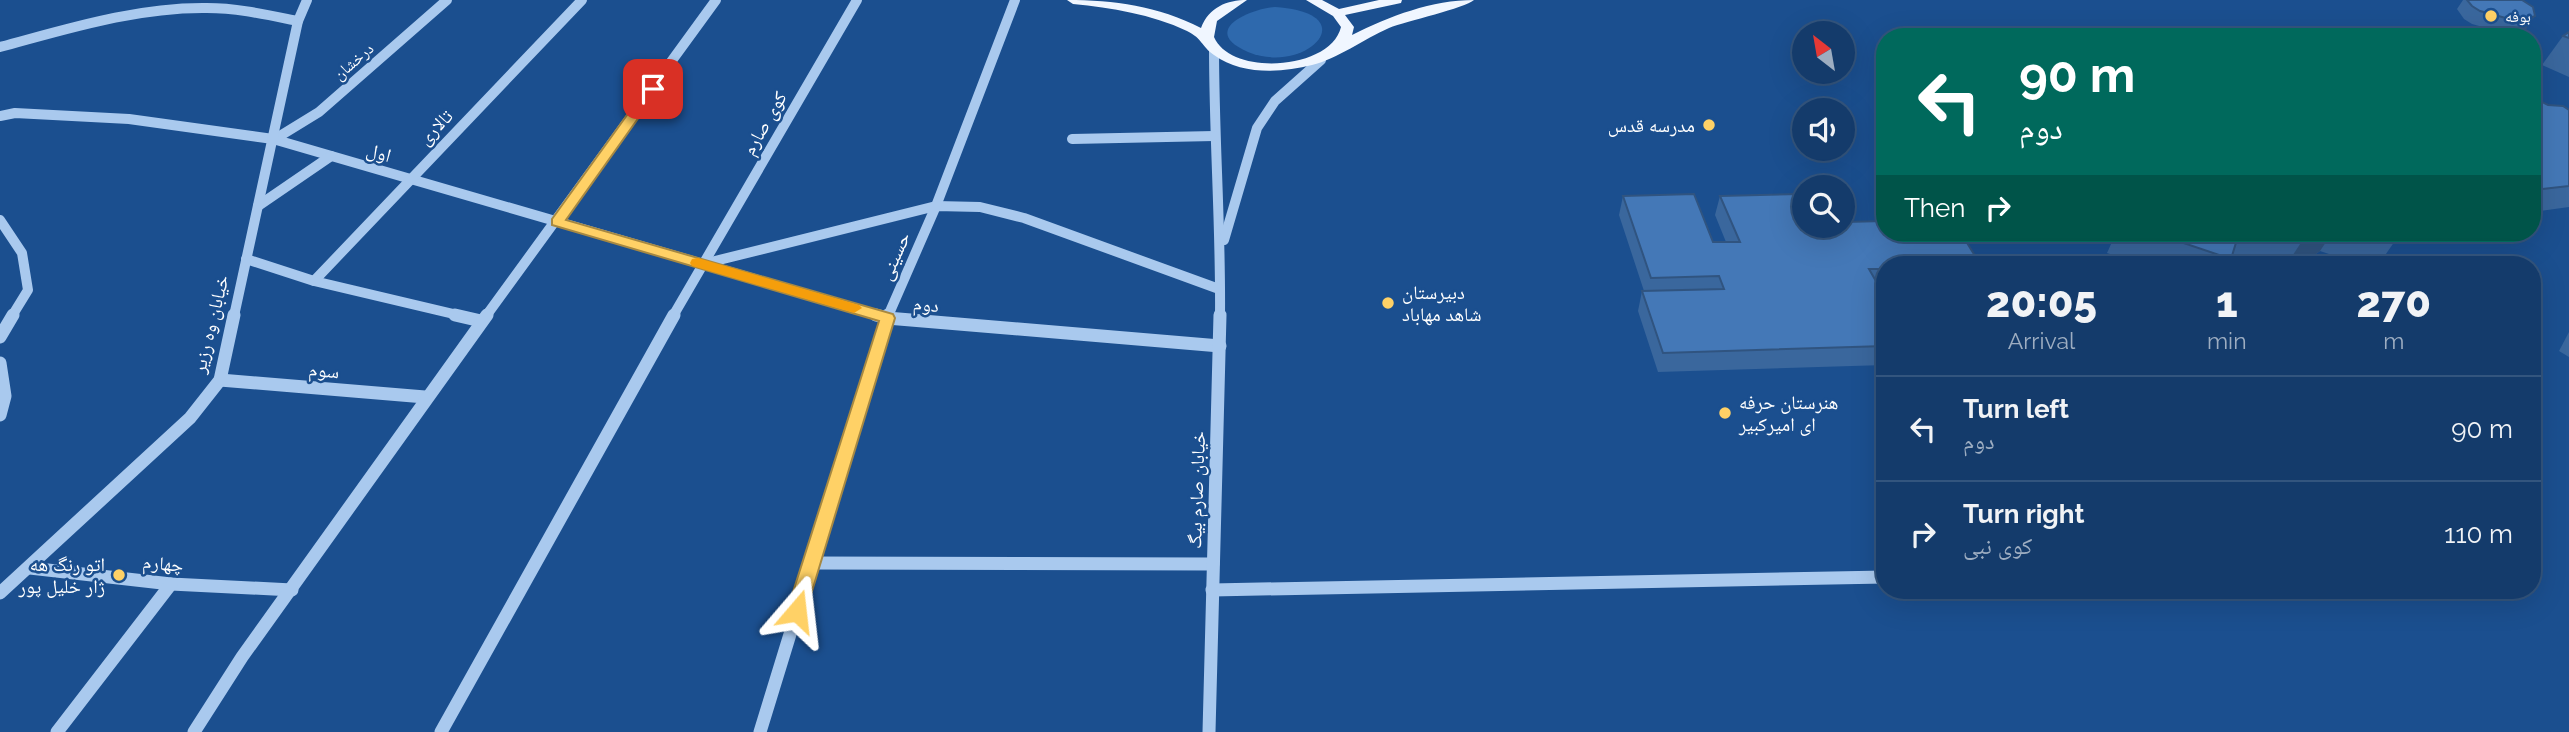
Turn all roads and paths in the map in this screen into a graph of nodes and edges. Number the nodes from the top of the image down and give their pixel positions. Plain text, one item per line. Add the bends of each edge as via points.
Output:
1 (307, 0) edge
2 (447, 0) edge
3 (582, 0) edge
4 (716, 0) edge
5 (857, 0) edge
6 (1015, 0) edge
7 (1073, 0) edge
8 (1241, 0) edge
9 (1312, 0) edge
10 (1362, 0) edge
11 (1396, 0) edge
12 (1468, 0) edge
13 (1337, 13) junction
14 (298, 21) junction
15 (1210, 42) junction
16 (0, 47) edge
17 (1341, 47) junction
18 (1321, 60) junction
19 (0, 116) edge
20 (1214, 136) junction
21 (274, 139) junction
22 (1072, 139) dead end
23 (331, 156) junction
24 (409, 178) junction
25 (258, 206) junction
26 (936, 206) junction
27 (0, 220) edge
28 (557, 222) junction
29 (1221, 250) junction
30 (246, 259) junction
31 (702, 264) junction
32 (314, 281) junction
33 (1219, 289) junction
34 (887, 318) junction
35 (481, 321) junction
36 (0, 337) edge
37 (1220, 346) junction
38 (0, 363) edge
39 (220, 380) junction
40 (425, 397) junction
41 (0, 415) edge
42 (812, 563) junction
43 (1213, 564) junction
44 (30, 568) junction
45 (1876, 577) edge
46 (171, 584) junction
47 (292, 590) junction
48 (1212, 590) junction
49 (0, 593) edge
50 (57, 732) edge
51 (194, 732) edge
52 (441, 732) edge
53 (760, 732) edge
54 (1209, 732) edge

1 - 14 street, خیابان وه رزیر
2 - 21 street, درخشان via 319,111
3 - 24 street, تالاری
4 - 28 street
5 - 31 street, کوی صارم
6 - 26 street, حسینی
7 - 15 main road via 1158,13
8 - 15 main road via 1217,13 1208,24
9 - 13 main road
10 - 13 main road
11 - 13 main road
12 - 17 main road via 1393,20
13 - 17 main road via 1347,29
14 - 16 street via 206,8 144,14
14 - 21 street, خیابان وه رزیر
15 - 18 main road via 1242,64 1262,68
15 - 20 street, خیابان صارم بیگ
17 - 18 main road
18 - 29 street, خیابان صارم بیگ via 1275,101 1257,128
19 - 21 street, اول via 129,119
20 - 22 street
20 - 29 street, خیابان صارم بیگ
21 - 23 street, اول
21 - 25 street, خیابان وه رزیر
23 - 24 street, اول
23 - 25 street
24 - 28 street, اول
24 - 32 street, تالاری
25 - 30 street, خیابان وه رزیر
26 - 31 street
26 - 33 street via 980,207 1024,218
26 - 34 street, حسینی
27 - 36 street via 22,253 28,290
28 - 31 street, دوم
28 - 35 street
29 - 33 street, خیابان صارم بیگ
30 - 32 street
30 - 39 street, خیابان وه رزیر
31 - 34 street, دوم
31 - 52 street, کوی صارم
32 - 35 street
33 - 37 street, خیابان صارم بیگ
34 - 37 street, دوم
34 - 42 street, حسینی
35 - 40 street
37 - 43 street, خیابان صارم بیگ
38 - 41 street via 5,407
39 - 40 street, سوم
39 - 44 street, خیابان وه رزیر via 190,418
40 - 47 street
42 - 43 street
42 - 53 street, حسینی
43 - 48 street, خیابان صارم بیگ
44 - 46 street, چهارم
44 - 49 street, خیابان وه رزیر
45 - 48 street
46 - 47 street, چهارم
46 - 50 street
47 - 51 street
48 - 54 street, خیابان صارم بیگ

